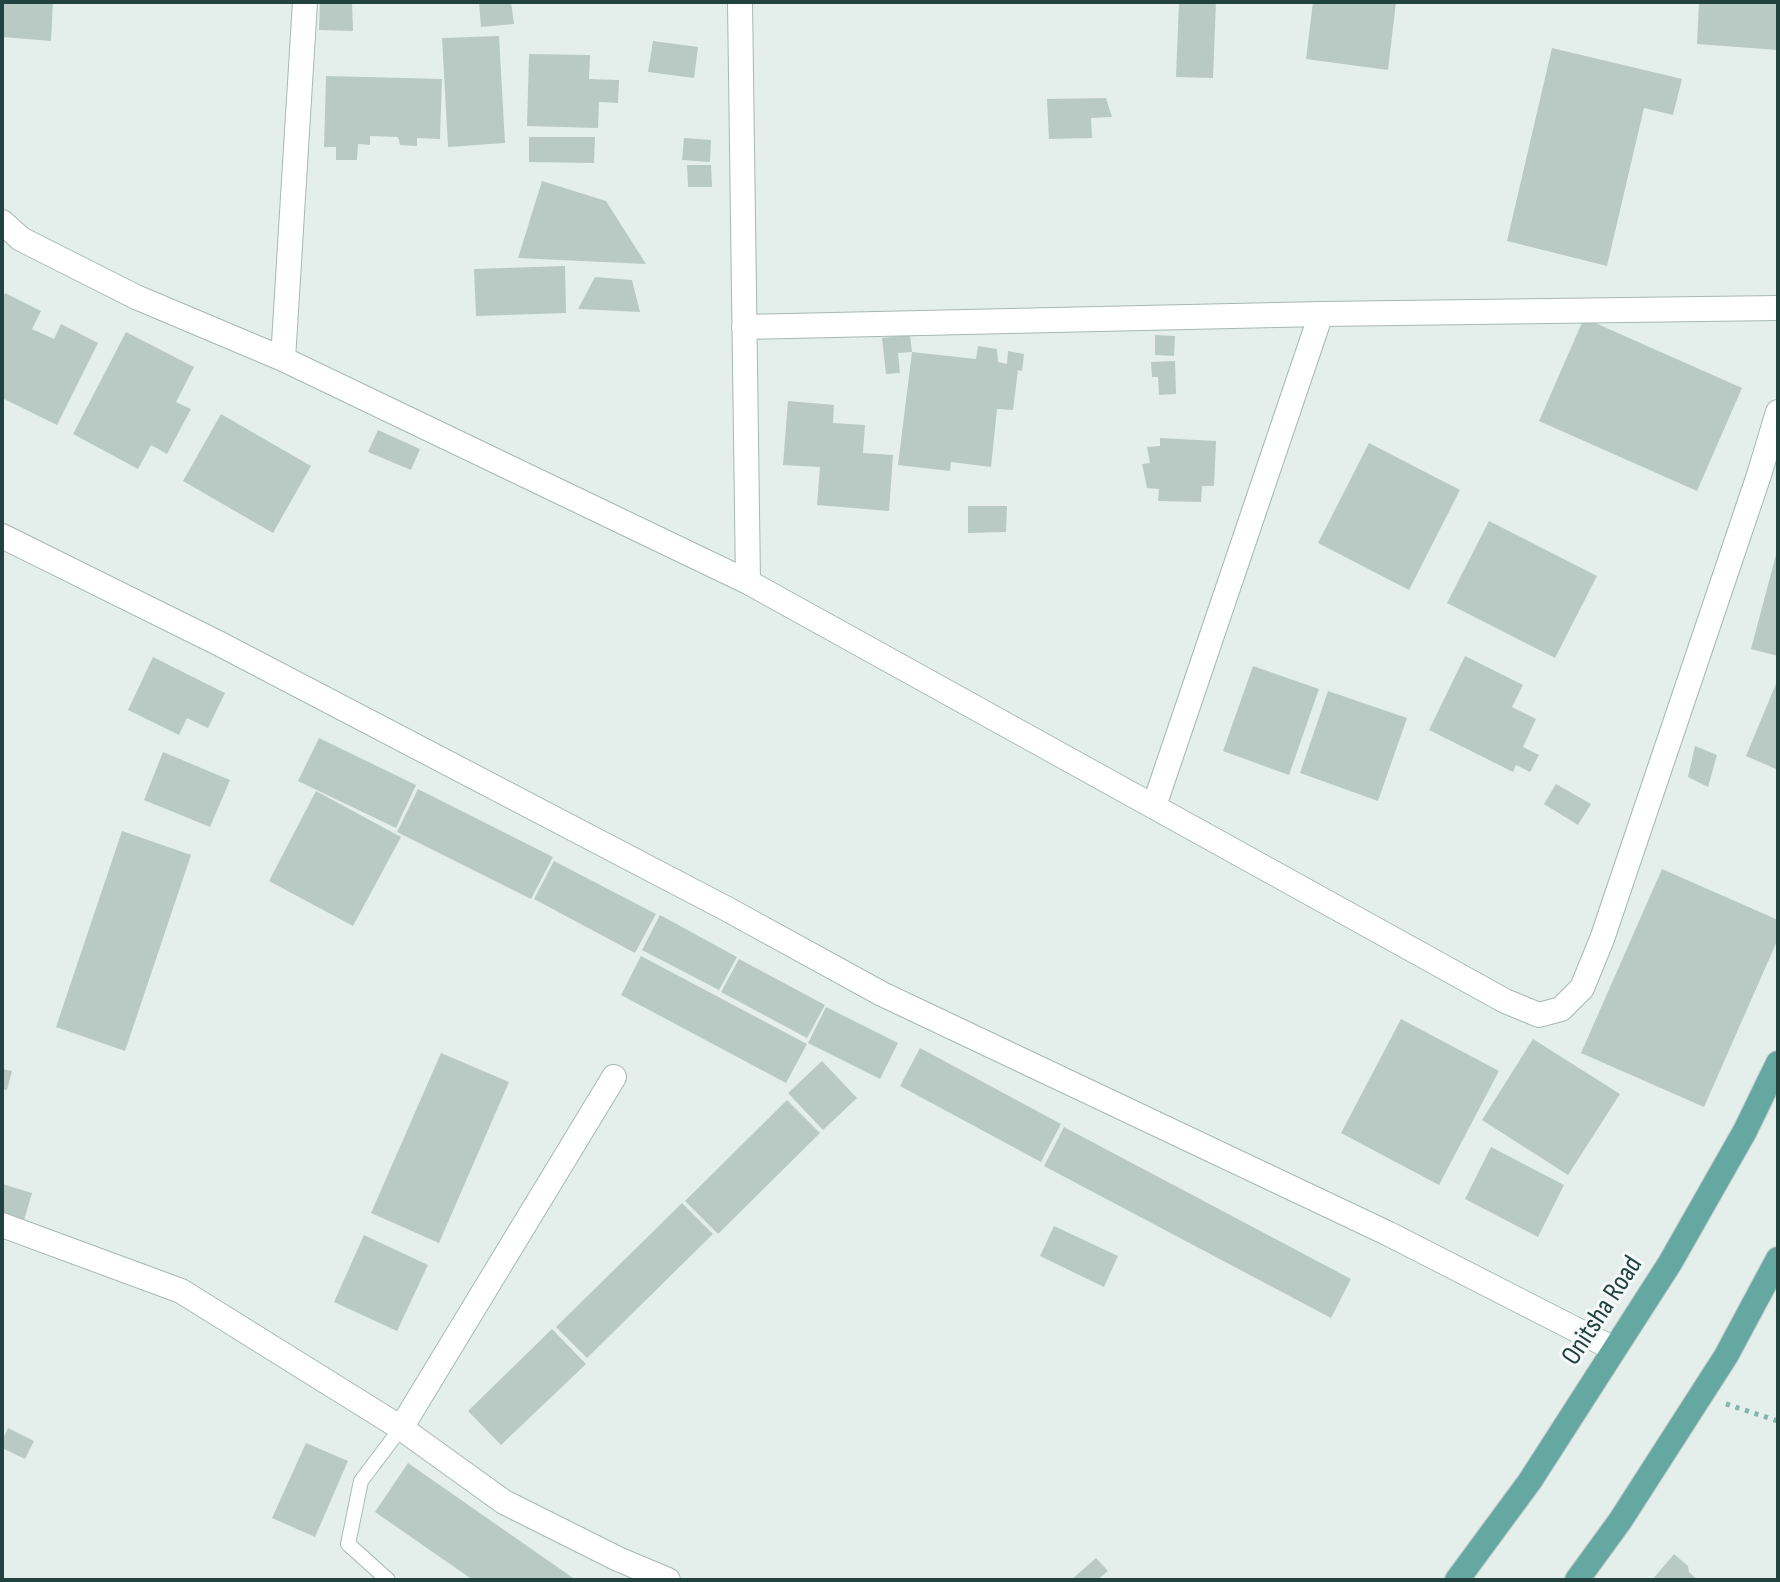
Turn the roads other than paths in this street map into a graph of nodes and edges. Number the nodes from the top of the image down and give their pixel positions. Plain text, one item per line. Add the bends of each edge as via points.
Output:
1 (305, 2) edge
2 (740, 2) edge
3 (2, 222) edge
4 (1778, 308) edge
5 (1321, 314) junction
6 (744, 327) junction
7 (283, 359) junction
8 (1778, 412) edge
9 (2, 536) edge
10 (748, 582) junction
11 (1154, 806) junction
12 (1778, 1063) edge
13 (614, 1077) dead end
14 (2, 1225) edge
15 (1778, 1259) edge
16 (1614, 1349) junction
17 (401, 1428) junction
18 (388, 1580) edge
19 (668, 1580) edge
20 (1457, 1580) edge
21 (1577, 1580) edge

1 - 7 street
2 - 6 street
3 - 7 street via 21,239 136,297
4 - 5 street
5 - 6 street
5 - 11 street
6 - 10 street
7 - 10 street
8 - 11 street via 1602,939 1582,988 1561,1009 1539,1015 1505,1001
9 - 16 street via 220,644 882,994 1389,1234
10 - 11 street
12 - 16 main road, Onitsha Road via 1670,1263
13 - 17 street
14 - 17 street via 181,1291
15 - 21 main road via 1726,1356
16 - 20 main road, Onitsha Road via 1530,1481
17 - 18 lane via 361,1481 348,1544
17 - 19 street via 504,1502

